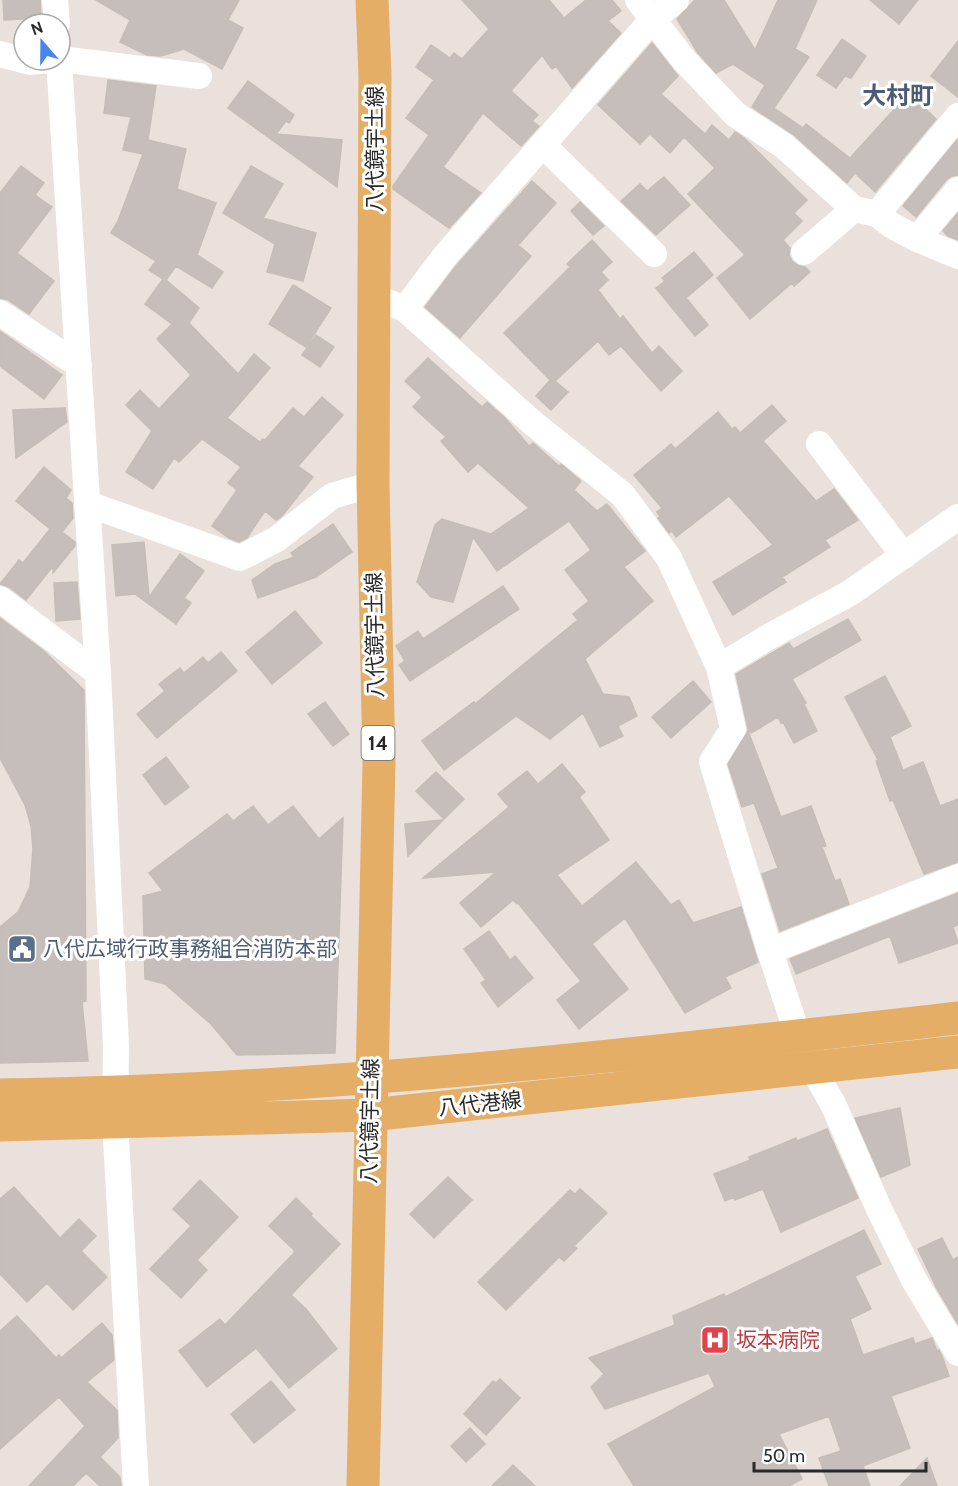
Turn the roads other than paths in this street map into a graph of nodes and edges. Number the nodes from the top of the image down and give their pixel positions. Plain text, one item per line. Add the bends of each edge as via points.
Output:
1 (372, 0) edge
2 (676, 0) edge
3 (645, 10) edge
4 (72, 61) edge
5 (60, 72) edge
6 (199, 76) dead end
7 (958, 116) edge
8 (544, 146) junction
9 (958, 190) edge
10 (865, 211) junction
11 (917, 239) junction
12 (804, 252) dead end
13 (654, 254) dead end
14 (958, 256) edge
15 (375, 297) junction
16 (405, 309) junction
17 (0, 313) edge
18 (79, 365) junction
19 (819, 444) dead end
20 (373, 484) junction
21 (88, 504) junction
22 (958, 517) edge
23 (904, 556) junction
24 (0, 599) edge
25 (719, 667) junction
26 (98, 673) junction
27 (958, 877) edge
28 (770, 951) junction
29 (958, 1018) edge
30 (798, 1036) junction
31 (958, 1052) edge
32 (812, 1067) junction
33 (371, 1078) junction
34 (0, 1095) edge
35 (115, 1108) junction
36 (370, 1115) junction
37 (0, 1125) edge
38 (958, 1353) edge
39 (136, 1486) edge
40 (363, 1486) edge

1 - 15 main road, 八代鏡宇土線 / 14
2 - 3 street
3 - 8 street
3 - 10 street via 684,60 735,114 784,146
4 - 6 street
5 - 18 street
7 - 10 street
8 - 13 street
8 - 16 street via 446,256
9 - 11 street
10 - 11 street
10 - 12 street
11 - 14 street
15 - 16 street
15 - 20 main road, 八代鏡宇土線 / 14
16 - 25 street via 534,424 623,495 669,558
17 - 18 street
18 - 21 street
19 - 23 street
20 - 21 street via 332,496 277,539 240,558
20 - 33 main road, 八代鏡宇土線 / 14 via 379,763
21 - 26 street
22 - 23 street
23 - 25 street via 850,593
24 - 26 street
25 - 28 street via 733,729 712,762
26 - 35 street via 116,1046
27 - 28 street
28 - 30 street
29 - 30 main road, 八代港線
30 - 33 main road, 八代港線
31 - 32 main road, 八代港線
32 - 36 main road, 八代港線
32 - 38 street via 914,1280
33 - 35 main road, 八代港線
33 - 36 main road, 八代鏡宇土線 / 14
34 - 35 main road, 八代港線
35 - 36 main road, 八代港線
35 - 37 main road, 八代港線
35 - 39 street
36 - 40 main road, 八代鏡宇土線 / 14

